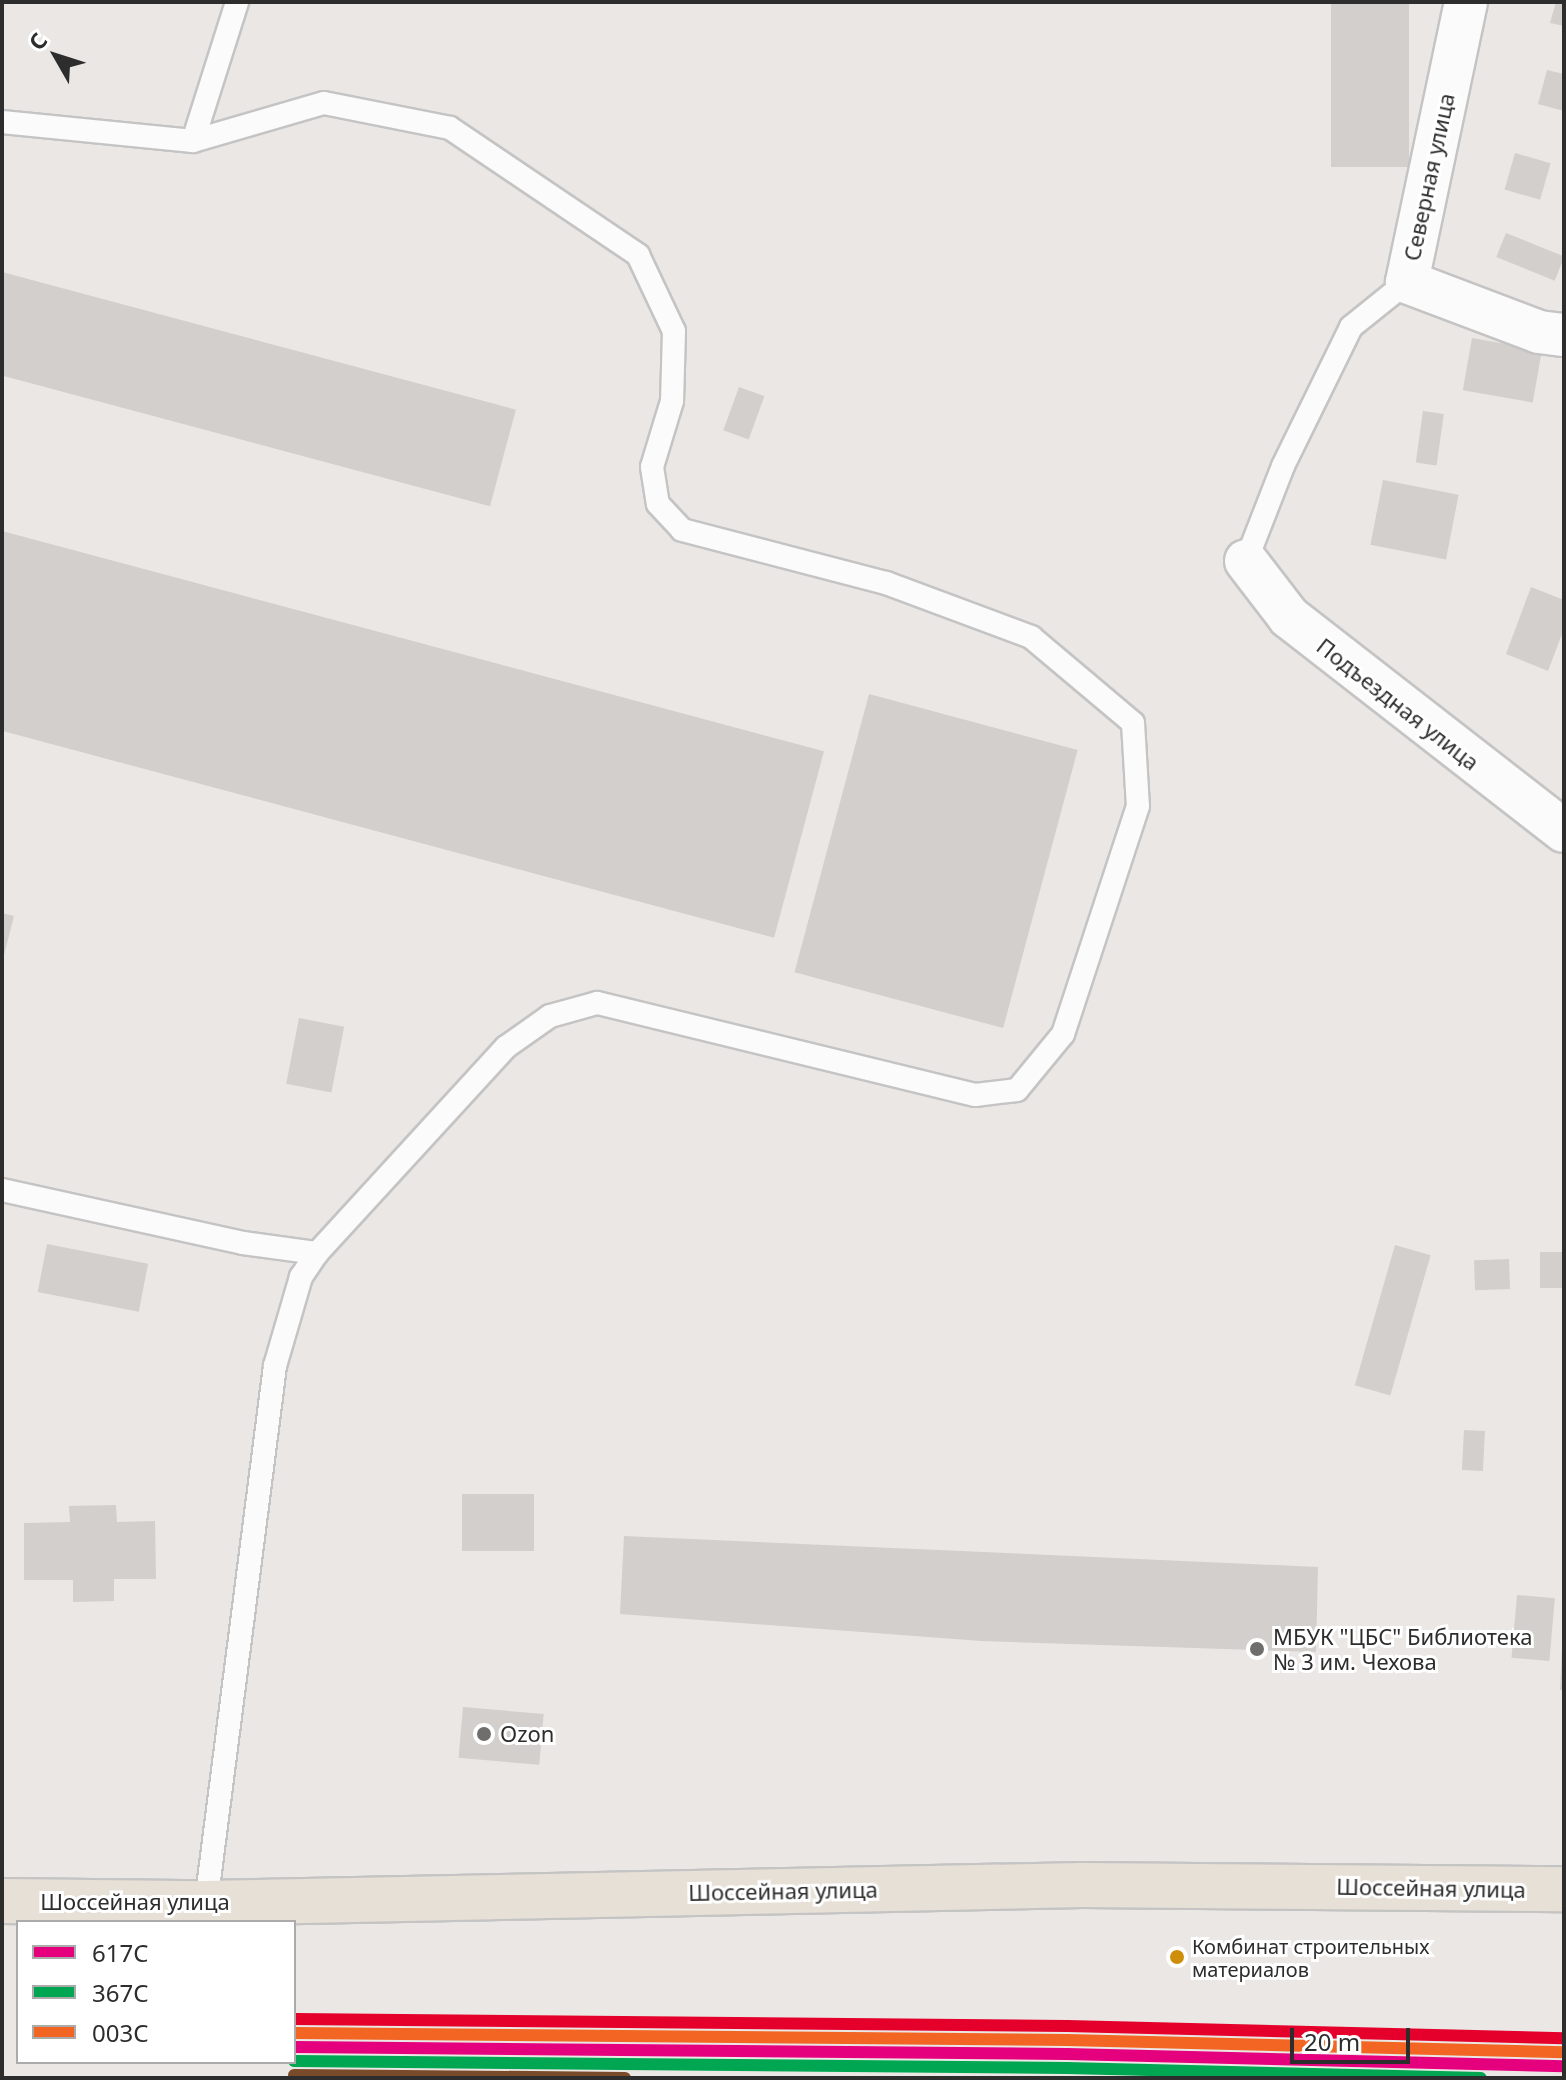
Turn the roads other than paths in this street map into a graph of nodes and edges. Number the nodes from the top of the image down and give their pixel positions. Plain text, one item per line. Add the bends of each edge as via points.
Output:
1 (237, 2) edge
2 (1466, 2) edge
3 (2, 122) edge
4 (193, 141) junction
5 (1407, 282) junction
6 (1564, 335) edge
7 (1246, 561) joint
8 (1564, 831) edge
9 (2, 1190) edge
10 (317, 1253) junction
11 (1564, 1889) edge
12 (2, 1901) edge
13 (206, 1903) junction

1 - 4 lane
2 - 5 street, Северная улица
3 - 4 lane
4 - 10 lane via 324,103 450,128 638,255 674,331 672,401 652,467 658,504 682,530 886,583 1031,637 1133,723 1138,806 1063,1034 1017,1090 975,1095 597,1003 550,1016 506,1047
5 - 6 street, Северная улица via 1539,332
5 - 7 lane via 1351,327 1283,466
7 - 8 street, Подъездная улица via 1289,617
9 - 10 lane via 243,1243
10 - 13 lane via 301,1277 275,1366
11 - 13 main road, Шоссейная улица via 1083,1885
12 - 13 main road, Шоссейная улица

